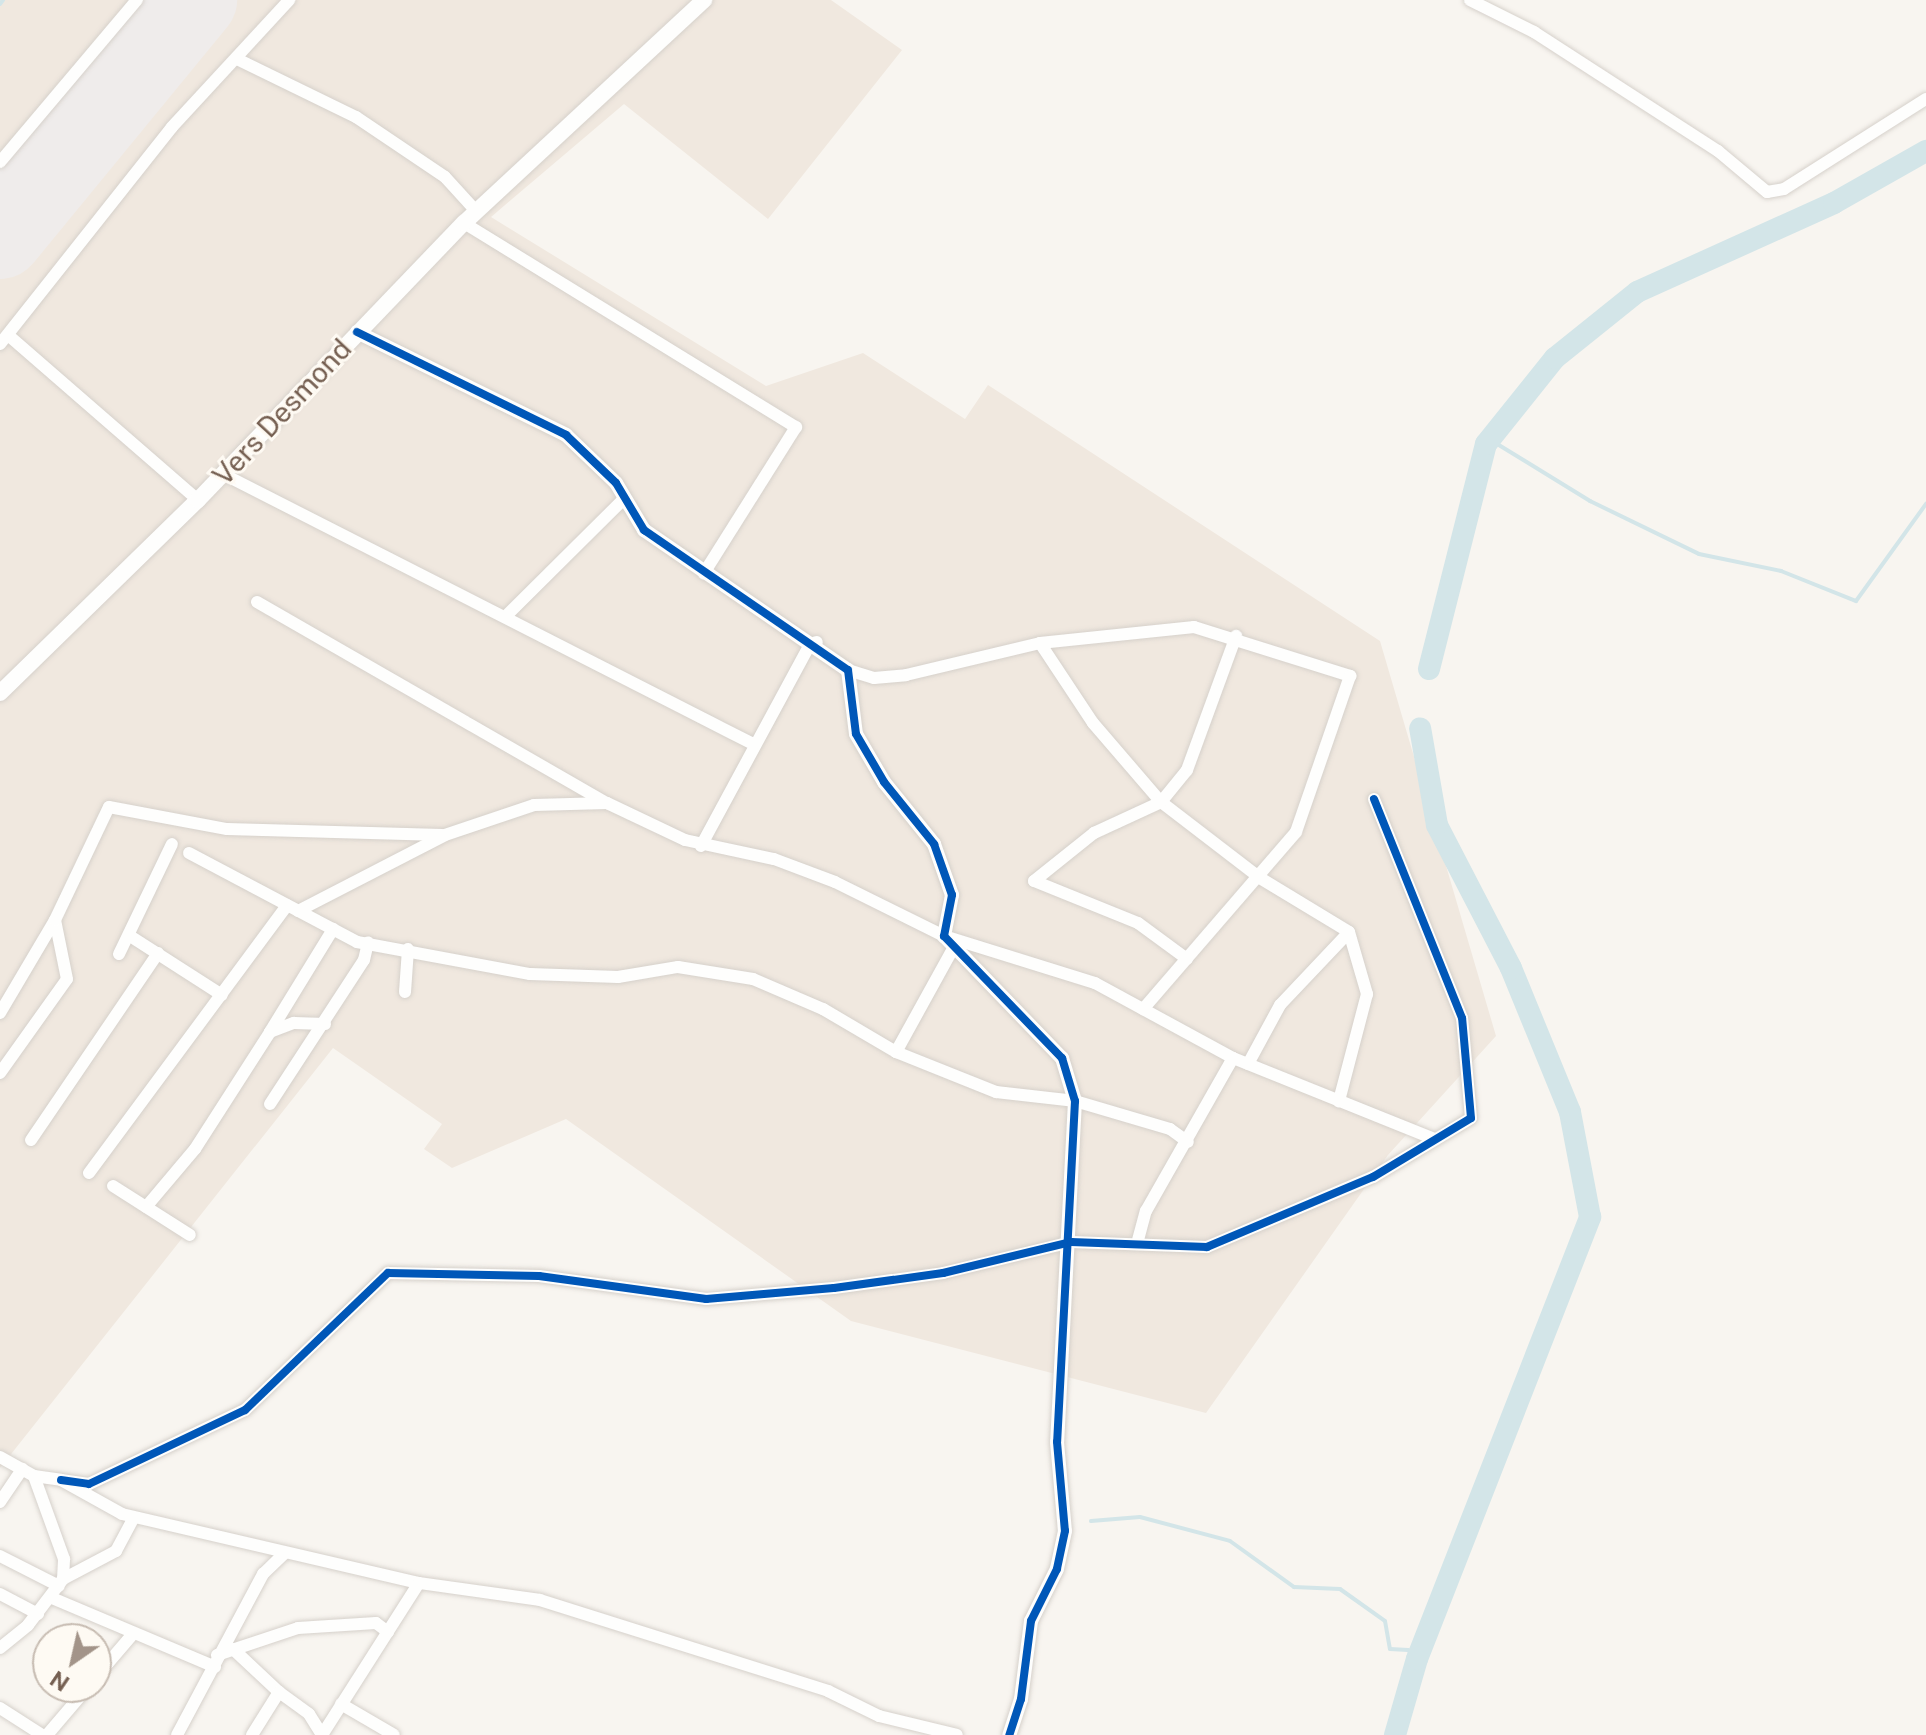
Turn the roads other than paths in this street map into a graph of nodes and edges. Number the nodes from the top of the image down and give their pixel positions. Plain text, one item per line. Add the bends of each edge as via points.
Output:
1 (137, 0) edge
2 (289, 0) edge
3 (704, 0) edge
4 (1470, 0) edge
5 (239, 60) junction
6 (1926, 99) edge
7 (0, 162) edge
8 (471, 218) junction
9 (357, 332) junction
10 (4, 340) edge
11 (223, 474) junction
12 (625, 498) junction
13 (198, 500) junction
14 (704, 573) junction
15 (257, 602) dead end
16 (507, 615) junction
17 (1236, 636) junction
18 (814, 643) junction
19 (1040, 643) junction
20 (848, 670) junction
21 (0, 693) edge
22 (755, 745) junction
23 (1374, 799) dead end
24 (1161, 802) junction
25 (607, 803) junction
26 (445, 835) junction
27 (172, 844) dead end
28 (701, 846) junction
29 (189, 853) dead end
30 (1260, 878) junction
31 (292, 908) junction
32 (55, 920) junction
33 (333, 929) junction
34 (1349, 932) junction
35 (130, 936) junction
36 (368, 942) junction
37 (949, 942) junction
38 (408, 949) junction
39 (158, 953) junction
40 (119, 954) dead end
41 (1187, 959) junction
42 (405, 992) dead end
43 (222, 995) junction
44 (1143, 1009) junction
45 (0, 1013) edge
46 (325, 1024) junction
47 (270, 1032) junction
48 (896, 1052) junction
49 (1233, 1058) junction
50 (1248, 1064) junction
51 (0, 1073) edge
52 (1075, 1101) junction
53 (1339, 1101) junction
54 (270, 1104) dead end
55 (1435, 1139) junction
56 (31, 1140) dead end
57 (1188, 1142) junction
58 (89, 1173) dead end
59 (113, 1186) dead end
60 (146, 1207) junction
61 (190, 1235) dead end
62 (1138, 1240) junction
63 (1071, 1242) junction
64 (0, 1457) edge
65 (22, 1469) junction
66 (34, 1476) junction
67 (61, 1480) junction
68 (0, 1502) edge
69 (134, 1517) junction
70 (284, 1554) junction
71 (0, 1556) edge
72 (419, 1583) junction
73 (58, 1588) junction
74 (0, 1594) edge
75 (38, 1614) junction
76 (388, 1632) junction
77 (132, 1635) junction
78 (0, 1648) edge
79 (233, 1649) junction
80 (112, 1658) edge
81 (216, 1661) junction
82 (279, 1692) junction
83 (73, 1703) edge
84 (341, 1704) junction
85 (0, 1708) edge
86 (44, 1735) edge
87 (177, 1735) edge
88 (252, 1735) edge
89 (322, 1735) edge
90 (394, 1735) edge
91 (957, 1735) edge
92 (1009, 1735) edge

1 - 7 street
2 - 5 street
3 - 8 main road, Vers Desmond
4 - 6 street via 1534,32 1718,151 1767,192 1784,189
5 - 8 street via 356,117 445,177
5 - 10 street via 172,127
8 - 9 main road, Vers Desmond
8 - 14 street via 796,427
9 - 11 main road, Vers Desmond
9 - 12 street via 566,435
10 - 13 street
11 - 13 main road, Vers Desmond
11 - 16 street
12 - 14 street via 644,530
12 - 16 street
13 - 21 main road, Vers Desmond
14 - 18 street
15 - 25 street
16 - 22 street
17 - 19 street via 1194,627
17 - 24 street via 1187,770
17 - 30 street via 1350,676 1296,832
18 - 20 street
18 - 22 street
19 - 20 street via 906,675 874,678
19 - 24 street via 1093,723
20 - 37 street via 856,734 884,782 934,844 952,895
22 - 28 street
23 - 55 street via 1462,1018 1471,1118
24 - 30 street
24 - 41 street via 1094,833 1034,881 1138,923
25 - 26 street via 534,805
25 - 28 street
26 - 31 street
26 - 32 street via 227,829 109,807
27 - 35 street
28 - 37 street via 774,859
29 - 31 street
30 - 34 street
30 - 41 street
31 - 33 street
31 - 43 street
32 - 45 street
32 - 51 street via 67,979
33 - 36 street
33 - 47 street
34 - 50 street via 1280,1005
34 - 53 street via 1367,994
35 - 39 street
35 - 40 street
36 - 38 street
36 - 46 street via 364,960
37 - 44 street via 1095,983
37 - 48 street
37 - 52 street via 1062,1058
38 - 42 street
38 - 48 street via 530,974 618,977 678,967 753,979 823,1009
39 - 43 street
39 - 56 street
41 - 44 street
43 - 58 street
44 - 49 street
46 - 47 street via 294,1023
46 - 54 street
47 - 60 street via 195,1149
48 - 52 street via 996,1092
49 - 50 street
49 - 57 street
50 - 53 street
52 - 57 street via 1170,1129
52 - 63 street
53 - 55 street
55 - 62 street via 1373,1177 1207,1247
57 - 62 street via 1146,1211
59 - 60 street
60 - 61 street
62 - 63 street
63 - 67 street via 943,1273 706,1299 539,1276 388,1273 245,1410 89,1484
63 - 92 street via 1057,1442 1065,1531 1057,1569 1031,1621 1021,1699
64 - 65 street
65 - 66 street
65 - 68 street
66 - 67 street
66 - 73 street via 64,1559
67 - 69 street
69 - 70 street
69 - 73 street via 116,1551
70 - 72 street
70 - 81 street via 263,1574
71 - 73 street
72 - 76 street
72 - 91 street via 540,1600 828,1691 879,1716
73 - 75 street
73 - 77 street
74 - 75 street
75 - 78 street
76 - 79 street via 376,1623 298,1628
76 - 84 street
77 - 80 street
77 - 81 street
79 - 81 street
79 - 82 street
81 - 87 street
82 - 88 street
82 - 89 street via 309,1714
83 - 86 street
84 - 89 street
84 - 90 street
85 - 86 street

